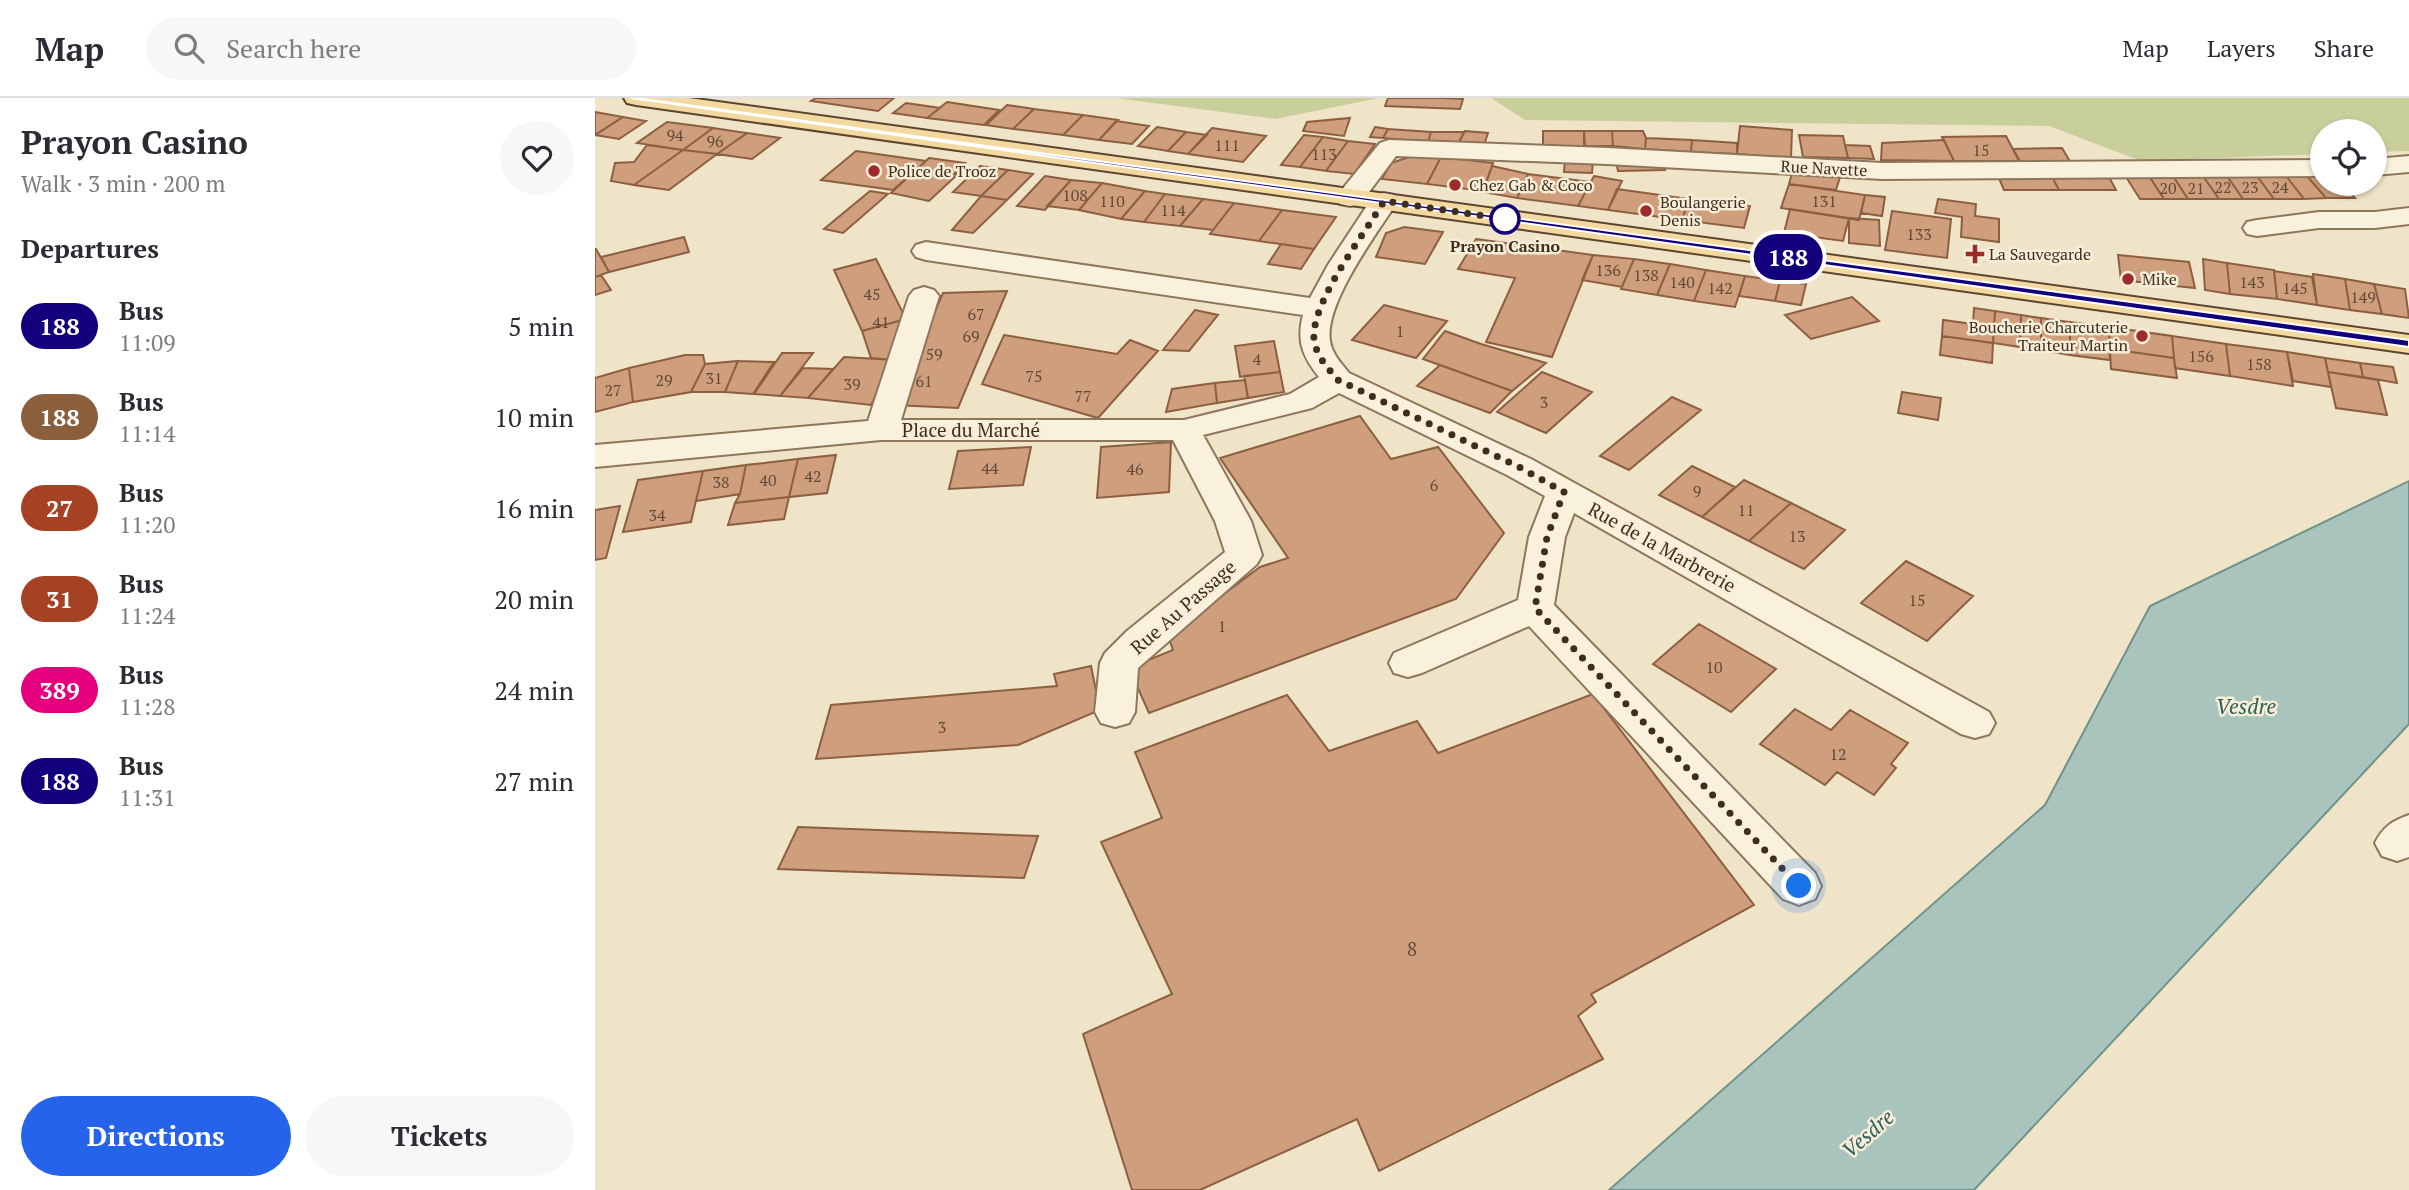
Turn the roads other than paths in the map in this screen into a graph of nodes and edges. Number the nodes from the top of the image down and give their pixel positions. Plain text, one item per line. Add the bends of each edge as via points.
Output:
1 (636, 98) edge
2 (2409, 164) edge
3 (2387, 166) edge
4 (2310, 168) edge
5 (1350, 198) junction
6 (1384, 201) junction
7 (2409, 216) edge
8 (2257, 229) dead end
9 (926, 251) dead end
10 (924, 296) dead end
11 (1322, 309) junction
12 (2409, 344) edge
13 (1338, 380) junction
14 (881, 430) junction
15 (1184, 430) junction
16 (595, 456) edge
17 (1564, 492) junction
18 (1535, 608) junction
19 (1408, 663) dead end
20 (1115, 712) dead end
21 (1975, 723) dead end
22 (1799, 886) dead end

1 - 5 main road
2 - 3 street
4 - 5 street, Rue Navette via 1882,171 1389,148
5 - 6 main road
6 - 11 street, Rue de la Marbrerie
6 - 12 main road
7 - 8 street via 2319,220
9 - 11 street
10 - 14 street
11 - 13 street, Rue de la Marbrerie via 1314,334 1320,358
13 - 15 street, Place du Marché via 1301,401
13 - 17 street, Rue de la Marbrerie
14 - 15 street, Place du Marché
14 - 16 street, Place du Marché
15 - 20 street, Rue Au Passage via 1233,521 1244,555 1119,663
17 - 18 street via 1547,537
17 - 21 street, Rue de la Marbrerie
18 - 19 street
18 - 22 street

